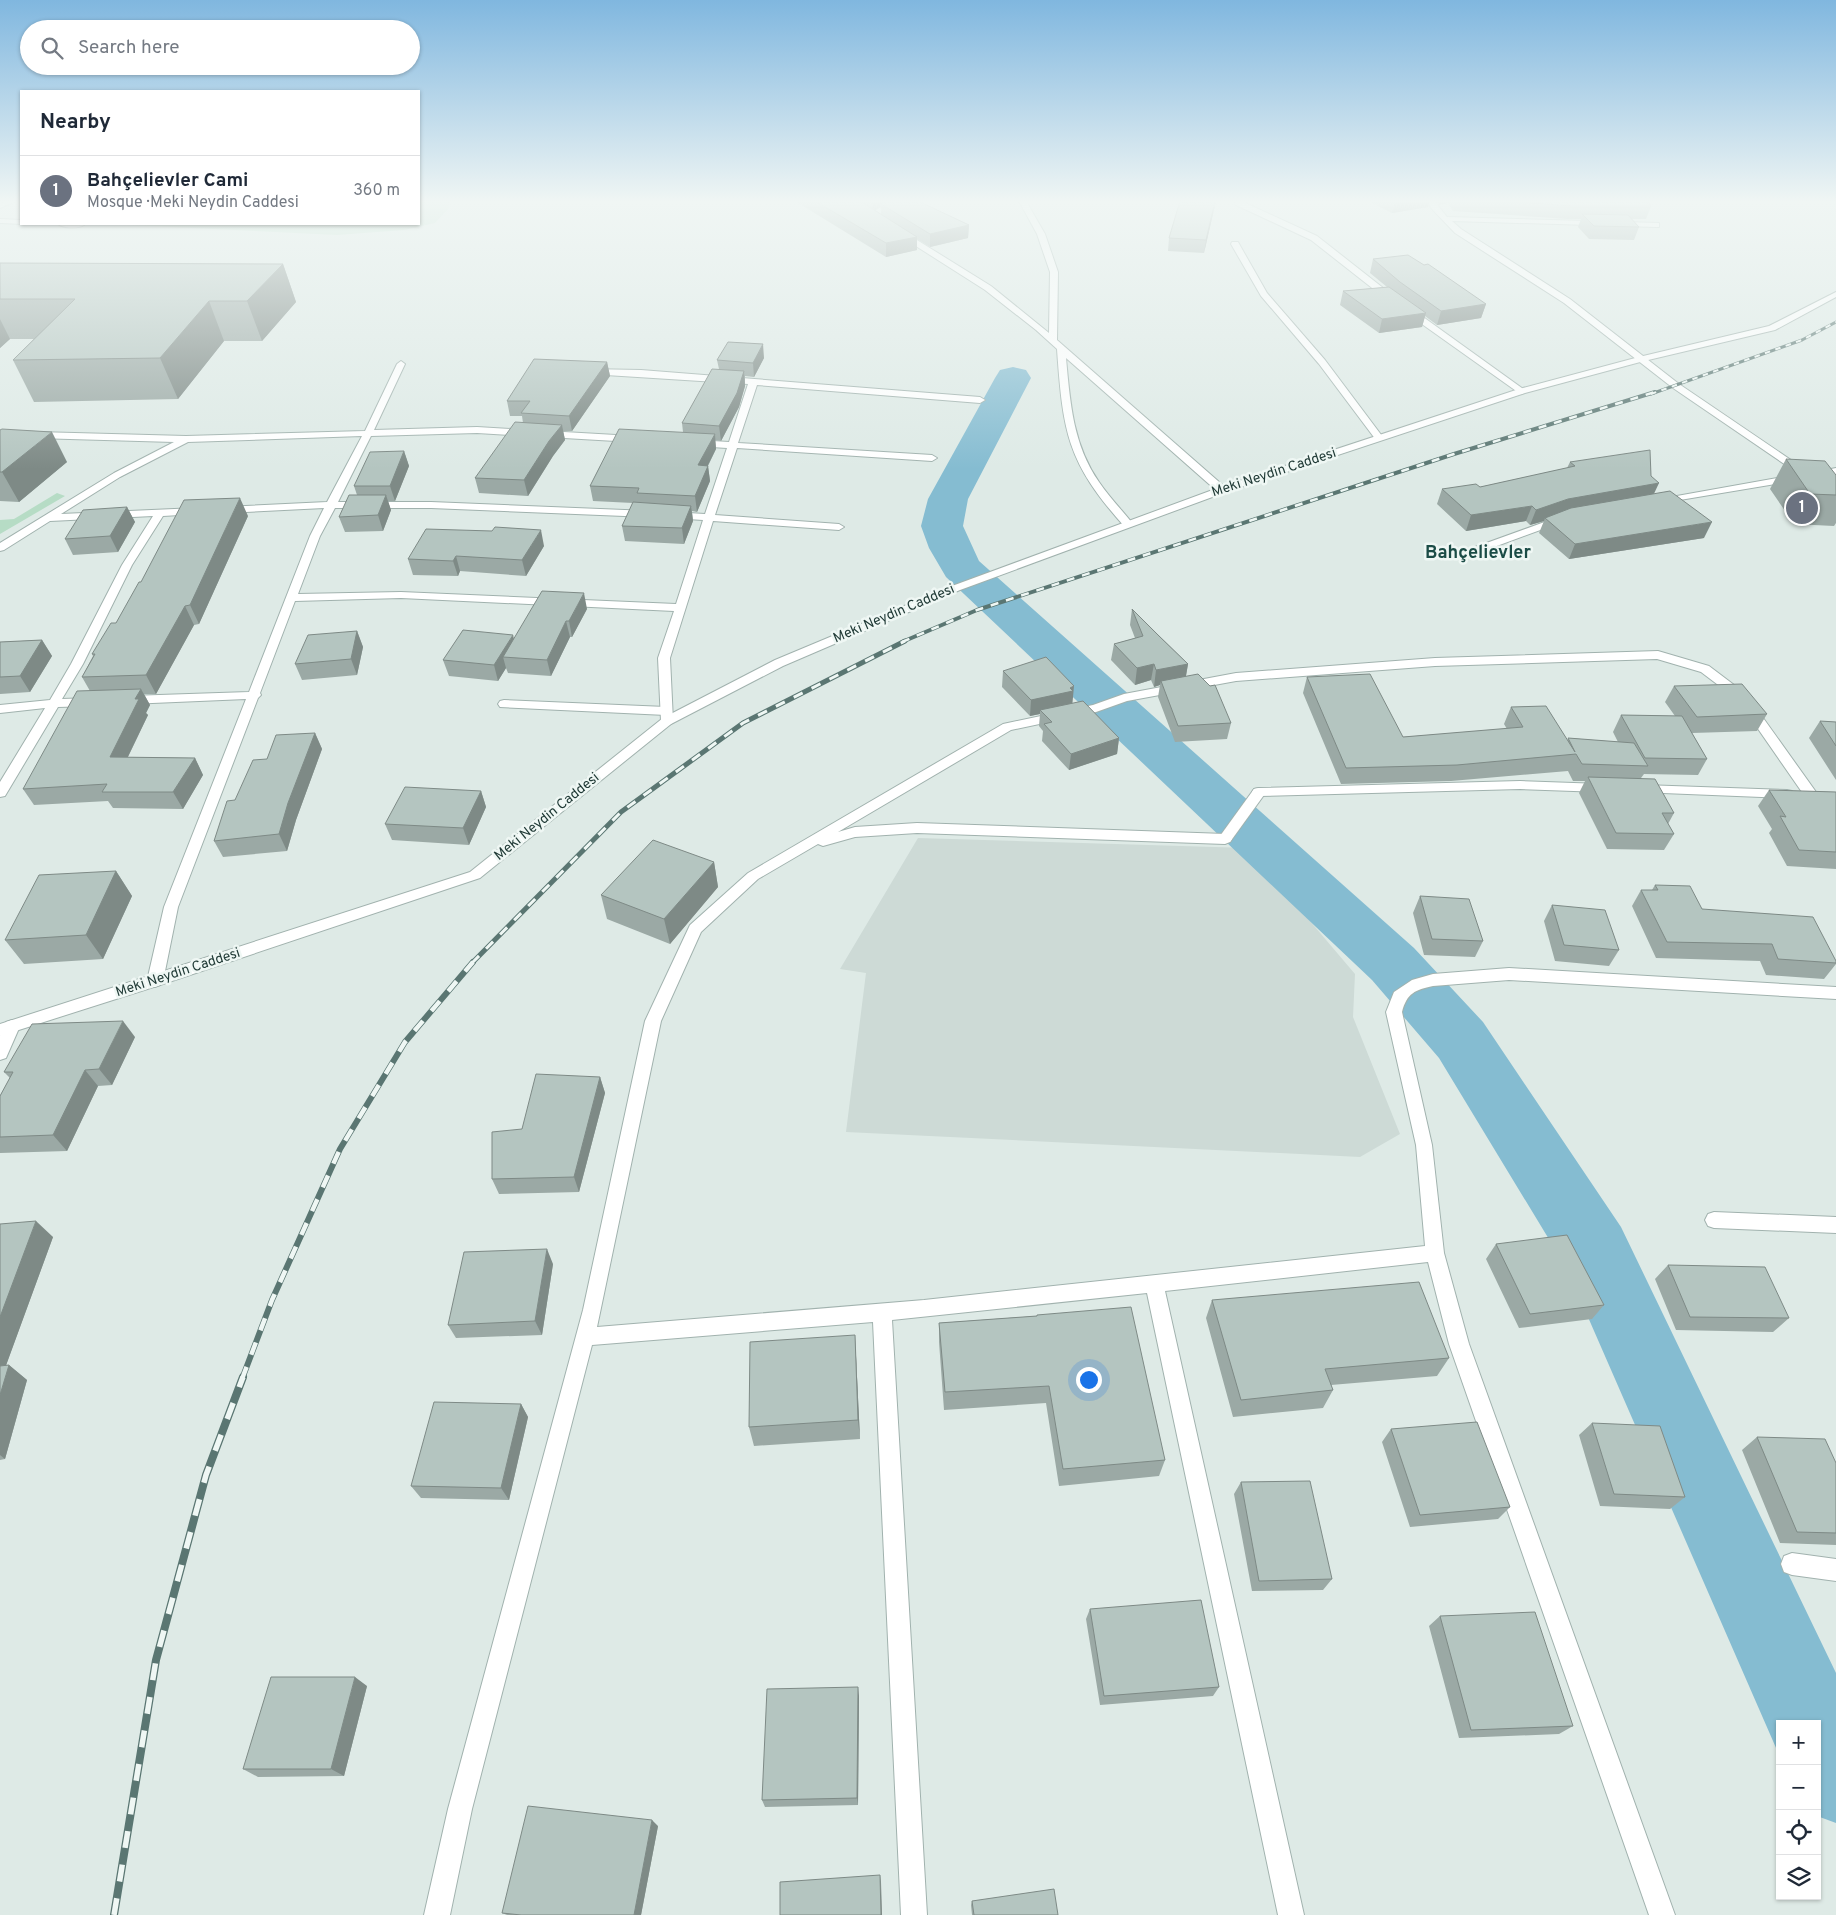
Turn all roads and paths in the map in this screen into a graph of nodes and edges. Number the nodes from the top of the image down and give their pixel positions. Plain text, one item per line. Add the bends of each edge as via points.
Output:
1 (991, 290) edge
2 (1054, 290) edge
3 (1262, 290) edge
4 (1381, 290) edge
5 (1550, 290) edge
6 (1836, 294) edge
7 (1053, 341) junction
8 (1061, 348) junction
9 (1642, 359) junction
10 (401, 364) dead end
11 (576, 370) edge
12 (753, 382) junction
13 (1522, 391) junction
14 (980, 400) dead end
15 (368, 433) junction
16 (0, 434) edge
17 (1379, 438) junction
18 (186, 439) junction
19 (645, 440) edge
20 (685, 442) edge
21 (734, 445) junction
22 (932, 458) dead end
23 (1836, 472) edge
24 (1809, 476) junction
25 (1222, 490) junction
26 (1836, 495) edge
27 (1647, 504) edge
28 (331, 505) junction
29 (160, 513) junction
30 (711, 517) junction
31 (1571, 517) edge
32 (48, 518) junction
33 (1128, 524) junction
34 (839, 527) dead end
35 (0, 548) edge
36 (1471, 552) dead end
37 (292, 598) junction
38 (680, 608) junction
39 (255, 695) junction
40 (121, 700) edge
41 (101, 701) edge
42 (54, 703) junction
43 (504, 704) dead end
44 (0, 710) edge
45 (667, 716) junction
46 (0, 793) edge
47 (1812, 795) junction
48 (1828, 796) edge
49 (803, 846) junction
50 (155, 981) junction
51 (1836, 993) edge
52 (6, 1028) edge
53 (0, 1054) edge
54 (1714, 1220) dead end
55 (1836, 1225) edge
56 (1435, 1253) junction
57 (1154, 1284) junction
58 (882, 1313) junction
59 (585, 1337) junction
60 (1792, 1564) dead end
61 (1836, 1570) edge
62 (437, 1915) edge
63 (914, 1915) edge
64 (1291, 1915) edge
65 (1662, 1915) edge

1 - 7 street
2 - 7 street
3 - 17 street via 1322,362
4 - 13 street
5 - 9 street
6 - 9 street, Meki Neydin Caddesi via 1772,328
7 - 8 street
8 - 25 street
8 - 33 street via 1065,403 1080,458 1106,499
9 - 13 street, Meki Neydin Caddesi
9 - 24 street via 1676,386
10 - 15 street
11 - 12 street
12 - 14 street
12 - 21 street
13 - 17 street, Meki Neydin Caddesi
15 - 18 street
15 - 19 street via 477,430
15 - 28 street
16 - 18 street
17 - 25 street, Meki Neydin Caddesi
18 - 32 street via 117,475
20 - 21 street
21 - 22 street
21 - 30 street
23 - 24 street
24 - 26 street
24 - 27 street
25 - 33 street, Meki Neydin Caddesi
28 - 29 street
28 - 30 street via 521,507
28 - 37 street via 315,536
29 - 32 street
29 - 42 street via 126,565
30 - 34 street
30 - 38 street
31 - 36 street
32 - 35 street
33 - 45 street, Meki Neydin Caddesi via 956,588 779,663
37 - 38 street via 401,595
37 - 39 street
38 - 45 street via 664,658
39 - 40 street
39 - 50 street via 172,907
41 - 42 street
42 - 44 street
42 - 46 street
43 - 45 street
45 - 50 street, Meki Neydin Caddesi via 475,875
47 - 48 street
47 - 49 street via 1520,785 1259,792 1225,839 917,828 855,832
47 - 49 street via 1742,697 1705,670 1658,655 1435,662 1236,677 1124,698 1096,708 1007,726
49 - 59 street via 753,876 695,929 653,1021
50 - 52 street, Meki Neydin Caddesi
51 - 56 street via 1509,974 1433,980 1406,990 1398,996 1394,1012 1424,1145
52 - 53 street
54 - 55 street
56 - 57 street
56 - 65 street via 1459,1344
57 - 58 street
57 - 64 street
58 - 59 street
58 - 63 street
59 - 62 street via 460,1809
60 - 61 street

